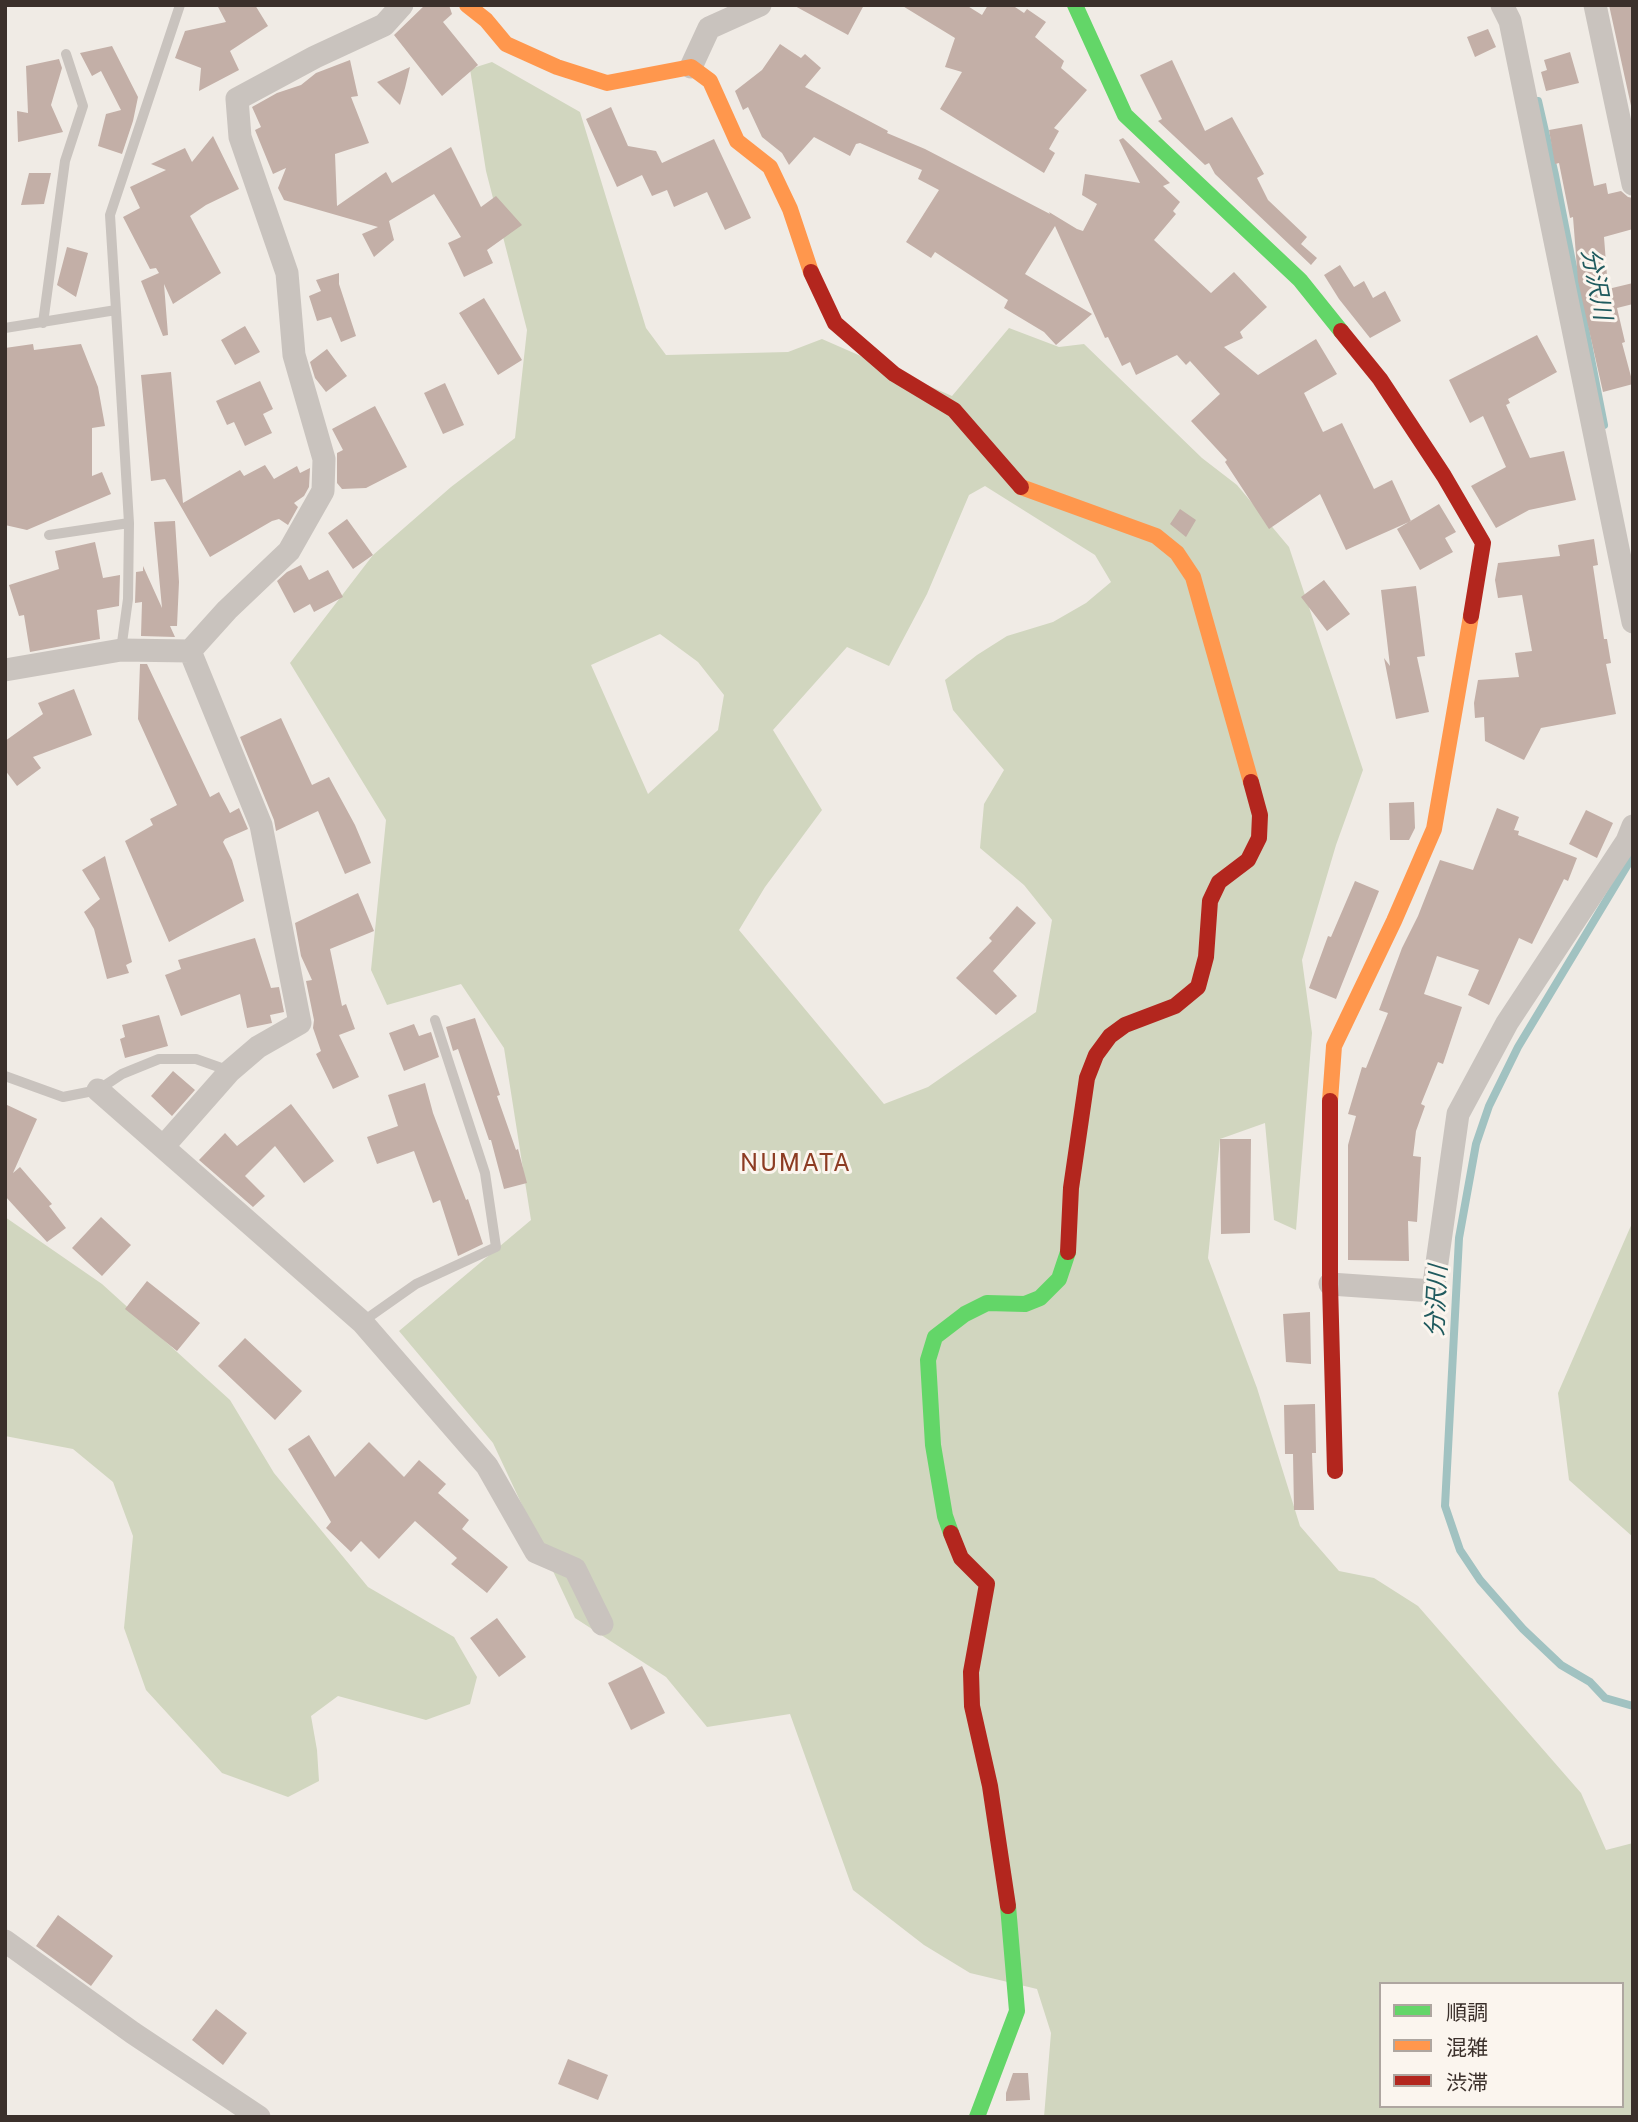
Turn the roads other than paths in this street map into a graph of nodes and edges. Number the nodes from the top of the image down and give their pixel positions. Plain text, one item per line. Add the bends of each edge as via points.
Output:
1 (180, 5) edge
2 (402, 5) edge
3 (467, 5) edge
4 (760, 5) edge
5 (1075, 5) edge
6 (1502, 5) edge
7 (1595, 5) edge
8 (66, 54) dead end
9 (691, 66) junction
10 (1633, 184) edge
11 (116, 310) junction
12 (43, 323) junction
13 (5, 328) edge
14 (129, 523) junction
15 (48, 535) dead end
16 (1633, 622) edge
17 (121, 650) junction
18 (190, 651) junction
19 (5, 670) edge
20 (1633, 826) edge
21 (435, 1020) dead end
22 (230, 1071) junction
23 (5, 1076) edge
24 (98, 1090) junction
25 (163, 1147) junction
26 (1330, 1284) junction
27 (362, 1322) junction
28 (1335, 1471) dead end
29 (602, 1624) dead end
30 (5, 1941) edge
31 (259, 2117) edge
32 (977, 2117) edge

1 - 11 lane via 110,215
2 - 18 street via 384,25 237,99 240,137 287,274 294,355 324,459 323,491 289,551
3 - 9 street via 506,44 607,83
4 - 9 street via 709,28
5 - 26 street via 1125,115 1300,280 1380,379 1483,543 1434,830 1334,1046
6 - 16 street via 1510,21
7 - 10 street
8 - 12 lane via 83,106 65,161
9 - 32 street via 710,81 737,141 770,167 835,323 894,374 954,410 1023,488 1156,536 1177,553 1193,577 1260,815 1259,838 1248,860 1219,882 1210,901 1206,957 1198,987 1175,1006 1125,1025 1110,1035 1096,1055 1087,1078 1071,1188 1068,1256 1059,1279 1040,1298 1025,1304 987,1303 965,1314 935,1338 928,1360 933,1445 945,1516 961,1558 987,1584 971,1672 972,1706 1007,1897 1017,2011
11 - 12 lane
11 - 14 lane
12 - 13 lane
14 - 15 lane
14 - 17 lane via 128,599
17 - 18 street
17 - 19 street
18 - 22 street via 261,825 300,1023 258,1047
20 - 26 street via 1507,1023 1458,1114 1433,1291
21 - 27 lane via 485,1173 496,1247 416,1284
22 - 24 lane via 196,1059 159,1059
22 - 25 street
23 - 24 lane via 63,1097
24 - 25 street
25 - 27 street
26 - 28 street
27 - 29 street via 488,1466 536,1552 575,1569
30 - 31 street

